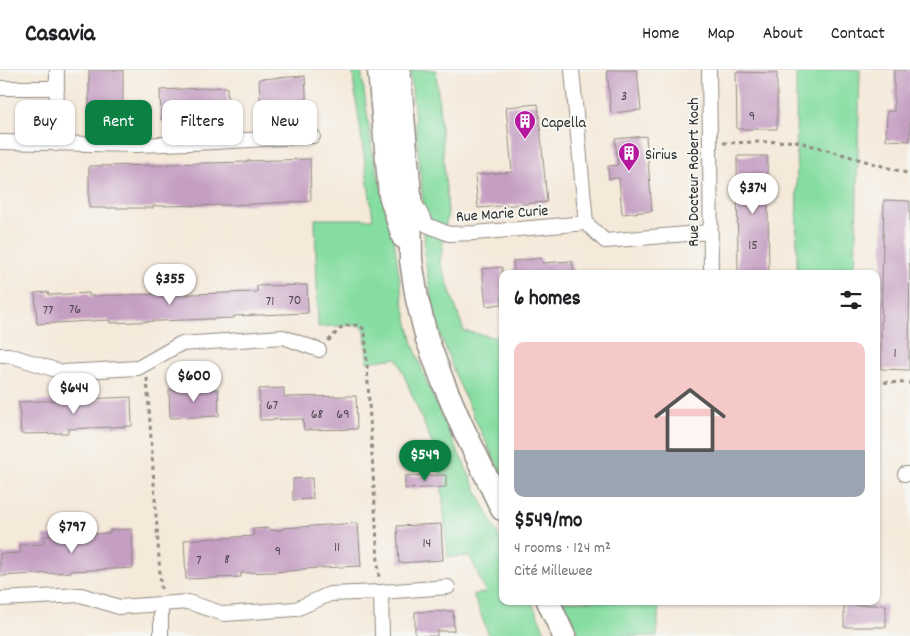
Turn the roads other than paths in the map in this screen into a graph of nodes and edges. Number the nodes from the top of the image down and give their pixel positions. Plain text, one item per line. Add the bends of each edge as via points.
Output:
1 (57, 70) edge
2 (379, 70) edge
3 (398, 70) edge
4 (572, 70) edge
5 (709, 70) edge
6 (0, 88) edge
7 (57, 88) junction
8 (57, 100) edge
9 (253, 140) edge
10 (0, 142) edge
11 (15, 143) edge
12 (75, 144) edge
13 (410, 194) junction
14 (586, 223) junction
15 (710, 232) junction
16 (410, 260) junction
17 (711, 270) edge
18 (319, 350) road end
19 (0, 356) edge
20 (499, 504) edge
21 (448, 587) dead end
22 (380, 592) junction
23 (0, 599) edge
24 (161, 605) junction
25 (550, 605) edge
26 (161, 636) edge
27 (382, 636) edge
28 (564, 636) edge

1 - 7 street
2 - 16 main road via 390,195
3 - 13 main road
4 - 14 street
5 - 15 street, Rue Docteur Robert Koch
6 - 7 street
7 - 8 street
9 - 12 street
10 - 11 street
13 - 14 street, Rue Marie Curie via 428,224 449,234
13 - 16 main road
14 - 15 street via 605,241
15 - 17 street, Rue Docteur Robert Koch
16 - 20 main road via 417,299 442,382
18 - 19 street via 283,337 180,344 138,368 62,372 10,355
21 - 22 street
22 - 24 street via 330,594 296,609 224,614 188,602
22 - 27 street
23 - 24 street via 81,595 119,607
24 - 26 street
25 - 28 main road

